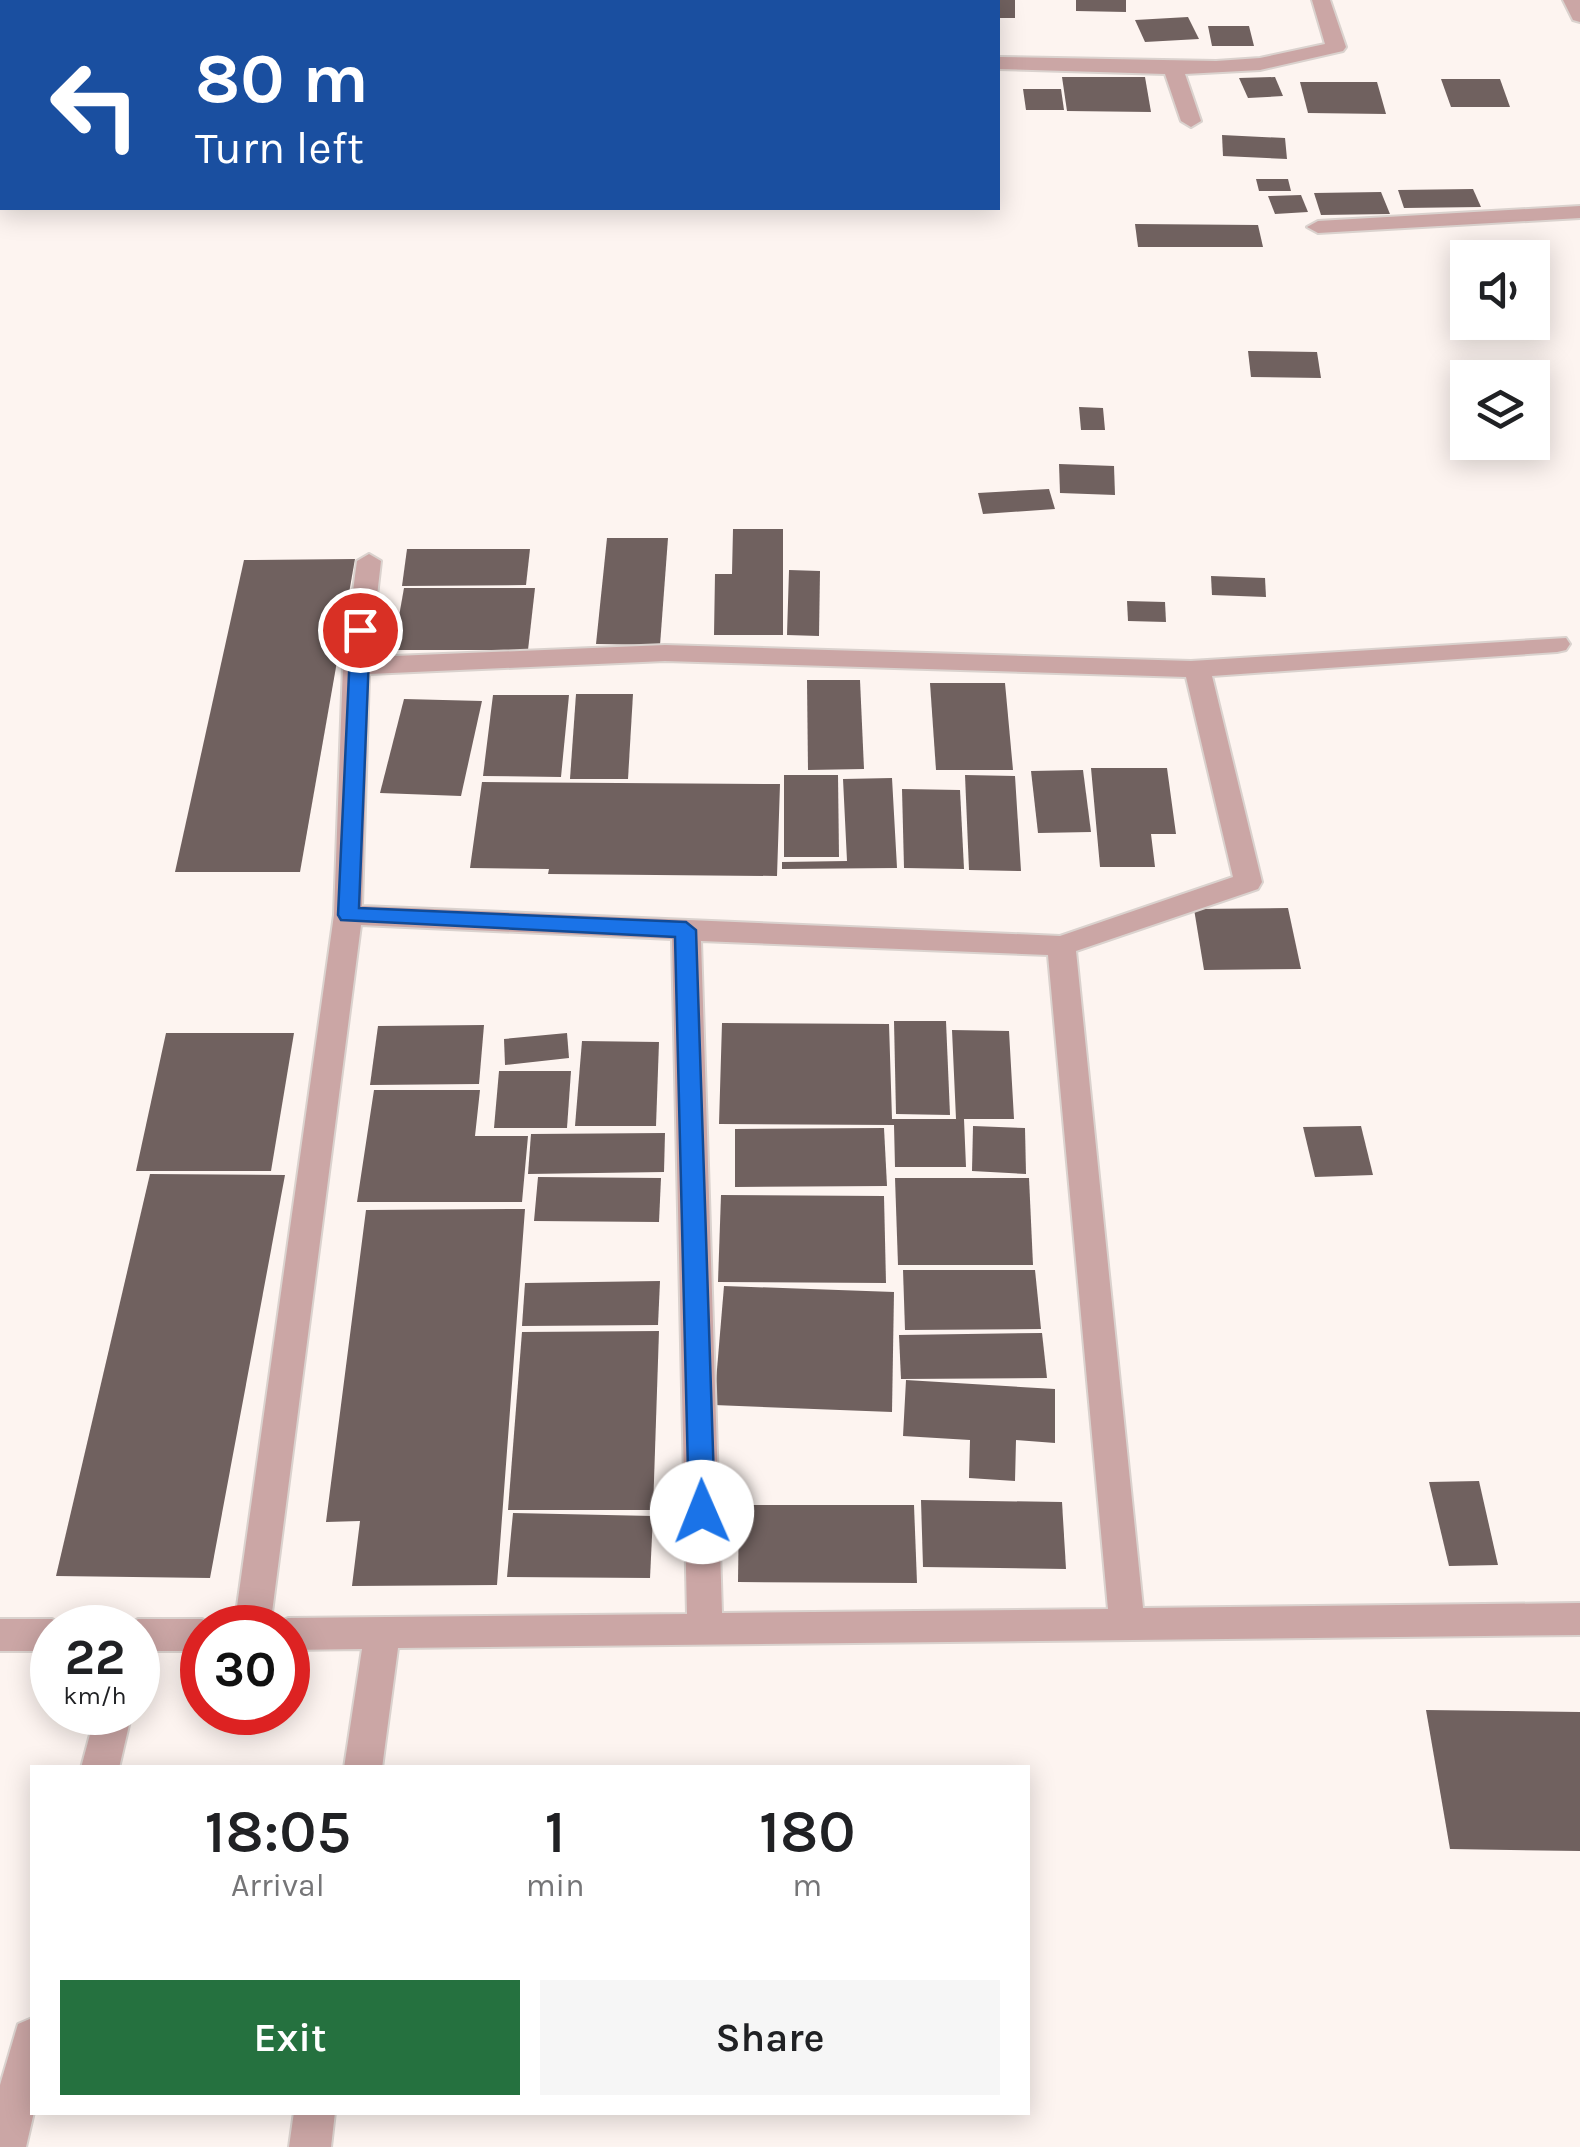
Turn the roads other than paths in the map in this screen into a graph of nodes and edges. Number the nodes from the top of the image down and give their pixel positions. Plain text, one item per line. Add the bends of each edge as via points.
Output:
1 (1321, 0) edge
2 (1572, 0) edge
3 (1580, 16) edge
4 (1000, 63) edge
5 (1172, 65) junction
6 (1191, 121) dead end
7 (1580, 212) edge
8 (1318, 227) dead end
9 (369, 560) dead end
10 (1557, 644) dead end
11 (356, 666) junction
12 (1197, 668) junction
13 (348, 915) junction
14 (686, 930) junction
15 (1061, 946) junction
16 (255, 1605) edge
17 (1580, 1620) edge
18 (1127, 1625) junction
19 (705, 1629) junction
20 (310, 1634) edge
21 (382, 1634) junction
22 (0, 1635) edge
23 (30, 1635) edge
24 (108, 1735) edge
25 (101, 1765) edge
26 (363, 1765) edge
27 (30, 2046) edge
28 (315, 2115) edge
29 (5, 2147) edge
30 (310, 2147) edge

1 - 5 street via 1336,47 1304,59
2 - 3 street
4 - 5 street
5 - 6 street
7 - 8 street
9 - 11 street
10 - 12 street
11 - 12 street via 665,654
11 - 13 street
12 - 15 street via 1248,882
13 - 14 street
13 - 16 street
14 - 15 street
14 - 19 street
15 - 18 street
17 - 18 street
18 - 19 street
19 - 21 street
20 - 21 street
21 - 26 street
22 - 23 street
24 - 25 street
27 - 29 street
28 - 30 street

